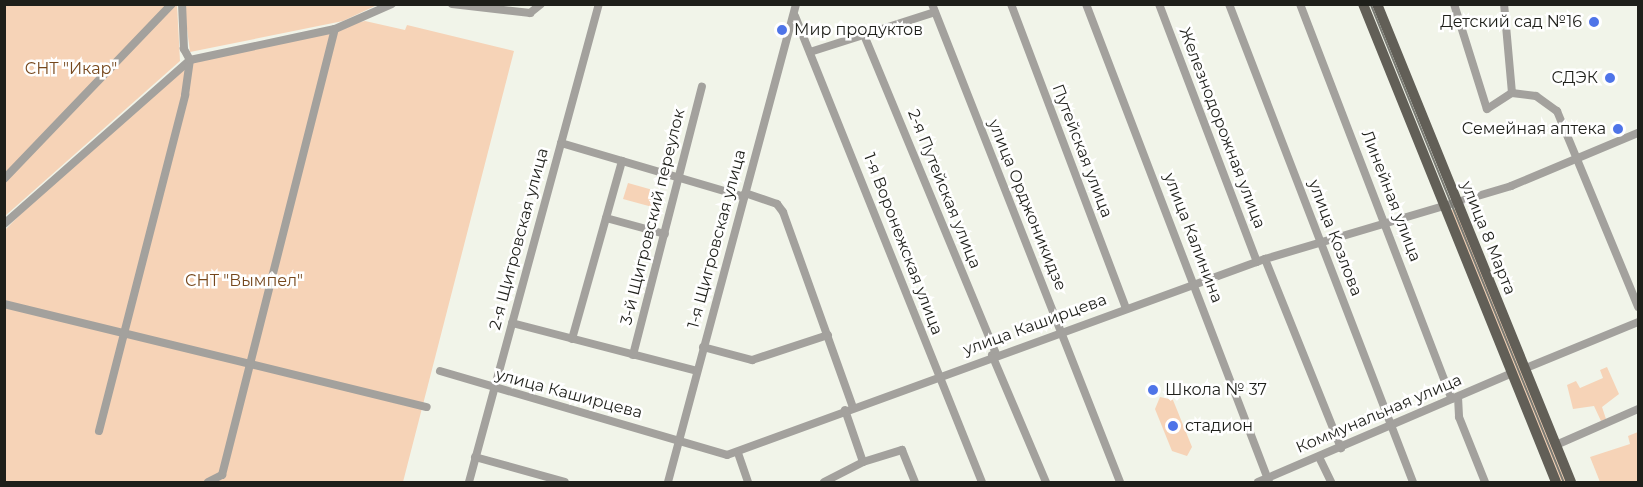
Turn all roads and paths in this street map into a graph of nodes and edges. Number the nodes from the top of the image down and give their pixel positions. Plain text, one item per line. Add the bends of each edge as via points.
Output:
1 (172, 4) edge
2 (182, 4) edge
3 (392, 4) edge
4 (452, 4) edge
5 (542, 4) edge
6 (599, 4) edge
7 (796, 4) edge
8 (1011, 4) edge
9 (1086, 4) edge
10 (1159, 4) edge
11 (1229, 4) edge
12 (1300, 4) edge
13 (1364, 4) edge
14 (1377, 4) edge
15 (1454, 4) edge
16 (1504, 4) edge
17 (934, 8) edge
18 (795, 16) junction
19 (335, 29) junction
20 (864, 35) junction
21 (810, 52) junction
22 (190, 60) junction
23 (702, 87) dead end
24 (1509, 95) junction
25 (1638, 133) edge
26 (561, 143) junction
27 (1579, 160) junction
28 (622, 161) junction
29 (678, 178) junction
30 (4, 179) edge
31 (745, 195) junction
32 (1457, 203) junction
33 (1445, 205) junction
34 (606, 218) junction
35 (1384, 221) junction
36 (4, 224) edge
37 (665, 234) junction
38 (1320, 242) junction
39 (1261, 260) junction
40 (1195, 284) junction
41 (4, 304) edge
42 (1638, 307) edge
43 (1126, 308) junction
44 (1638, 322) edge
45 (512, 323) junction
46 (1061, 331) junction
47 (124, 333) junction
48 (828, 335) junction
49 (572, 339) junction
50 (703, 347) junction
51 (633, 355) junction
52 (994, 355) junction
53 (250, 364) junction
54 (1526, 368) junction
55 (440, 371) dead end
56 (697, 371) junction
57 (1512, 373) junction
58 (938, 375) junction
59 (494, 389) junction
60 (1455, 398) junction
61 (427, 407) dead end
62 (849, 409) junction
63 (1638, 410) edge
64 (1392, 427) junction
65 (99, 431) dead end
66 (679, 440) junction
67 (1556, 445) junction
68 (1341, 448) junction
69 (738, 453) junction
70 (475, 457) junction
71 (1319, 457) junction
72 (863, 462) junction
73 (536, 478) edge
74 (1268, 481) edge
75 (208, 483) edge
76 (468, 483) edge
77 (565, 483) edge
78 (668, 483) edge
79 (748, 483) edge
80 (824, 483) edge
81 (915, 483) edge
82 (982, 483) edge
83 (1047, 483) edge
84 (1120, 483) edge
85 (1258, 483) edge
86 (1331, 483) edge
87 (1413, 483) edge
88 (1485, 483) edge
89 (1556, 483) edge
90 (1571, 483) edge

1 - 30 street
2 - 22 street via 184,49
3 - 19 street
4 - 5 street via 530,13
6 - 26 street, 2-я Щигровская улица
7 - 18 street, 1-я Щигровская улица
8 - 43 street, Путейская улица
9 - 40 street, улица Калинина
10 - 39 street, Железнодорожная улица
11 - 38 street, улица Козлова
12 - 35 street, Линейная улица
13 - 33 main road, улица 8 Марта
14 - 32 main road, улица 8 Марта
15 - 24 street via 1486,108
16 - 24 street
17 - 20 street
17 - 46 street, улица Орджоникидзе
18 - 21 street, 1-я Воронежская улица
18 - 31 street, 1-я Щигровская улица
19 - 22 street
19 - 53 street
20 - 21 street
20 - 52 street, 2-я Путейская улица
21 - 58 street, 1-я Воронежская улица
22 - 36 street
22 - 47 street
23 - 29 street, 3-й Щигровский переулок
24 - 27 street via 1536,96 1557,111
25 - 27 street, улица Каширцева
26 - 28 street
26 - 45 street, 2-я Щигровская улица
27 - 32 street, улица Каширцева
27 - 42 street
28 - 29 street
28 - 34 street
29 - 31 street
29 - 37 street, 3-й Щигровский переулок
31 - 48 street via 777,204 783,212
31 - 50 street, 1-я Щигровская улица
32 - 33 street, улица Каширцева
32 - 54 main road, улица 8 Марта
33 - 35 street, улица Каширцева
33 - 57 main road, улица 8 Марта
34 - 37 street
34 - 49 street
35 - 38 street, улица Каширцева
35 - 60 street, Линейная улица
37 - 51 street, 3-й Щигровский переулок
38 - 39 street, улица Каширцева
38 - 64 street, улица Козлова
39 - 40 street, улица Каширцева
39 - 68 street, Железнодорожная улица
40 - 43 street, улица Каширцева
40 - 74 street, улица Калинина
41 - 47 street
43 - 46 street, улица Каширцева
44 - 54 street
45 - 49 street
45 - 59 street, 2-я Щигровская улица
46 - 52 street, улица Каширцева
46 - 84 street, улица Орджоникидзе
47 - 53 street
47 - 65 street
48 - 50 street via 752,360
48 - 62 street
49 - 51 street
50 - 56 street, 1-я Щигровская улица
51 - 56 street
52 - 58 street, улица Каширцева
52 - 83 street, 2-я Путейская улица
53 - 61 street
53 - 75 street via 222,475
54 - 67 main road, улица 8 Марта
55 - 59 street, улица Каширцева
56 - 66 street, 1-я Щигровская улица
57 - 60 street, Коммунальная улица
57 - 89 main road, улица 8 Марта
58 - 62 street, улица Каширцева
58 - 82 street, 1-я Воронежская улица
59 - 66 street, улица Каширцева
59 - 70 street, 2-я Щигровская улица
60 - 64 street, Коммунальная улица
60 - 88 street, Линейная улица
62 - 69 street, улица Каширцева
62 - 72 street
63 - 67 street
64 - 68 street, Коммунальная улица
64 - 87 street, улица Козлова
66 - 69 street, улица Каширцева via 715,455
66 - 78 street, 1-я Щигровская улица
67 - 90 main road, улица 8 Марта
68 - 71 street, Коммунальная улица
69 - 79 street
70 - 73 street
70 - 76 street, 2-я Щигровская улица
71 - 74 street, Коммунальная улица
71 - 86 street
72 - 80 street
72 - 81 street via 902,450
73 - 77 street
74 - 85 street, Коммунальная улица

